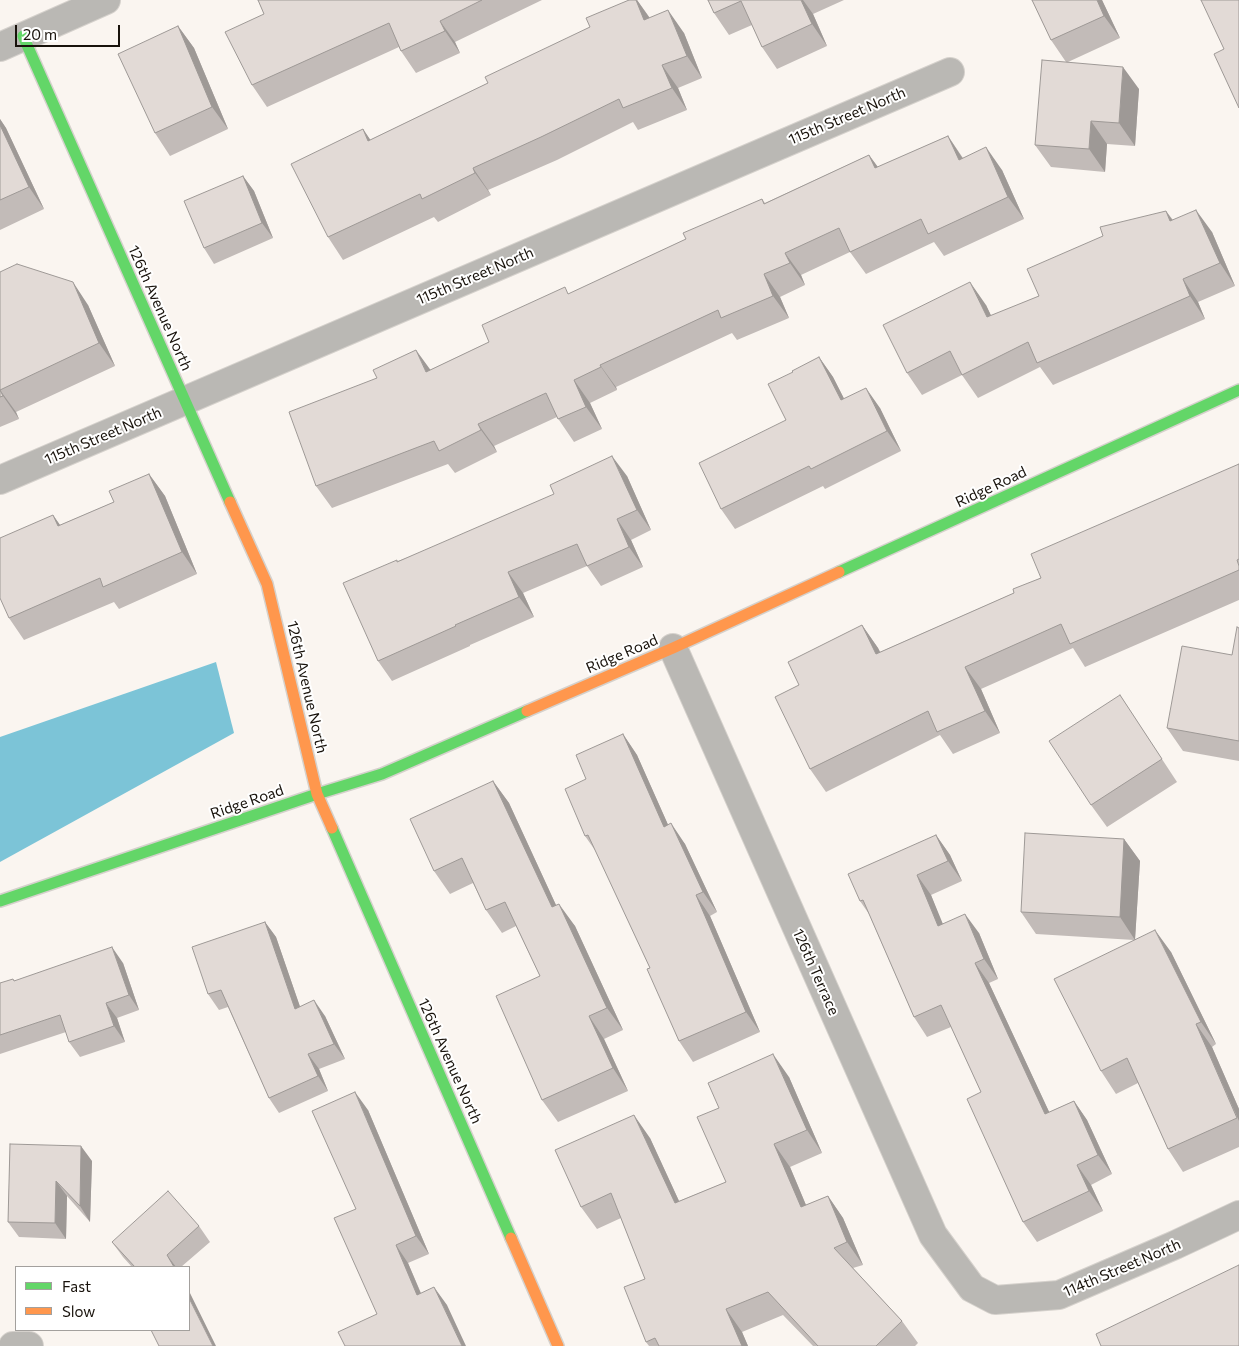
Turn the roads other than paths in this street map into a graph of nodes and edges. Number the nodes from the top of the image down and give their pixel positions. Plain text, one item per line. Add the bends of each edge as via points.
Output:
1 (106, 0) edge
2 (12, 41) edge
3 (950, 72) dead end
4 (1239, 390) edge
5 (184, 400) junction
6 (0, 480) edge
7 (673, 648) junction
8 (317, 794) junction
9 (0, 901) edge
10 (1239, 1215) edge
11 (972, 1288) joint
12 (558, 1346) edge

1 - 2 street
2 - 5 street, 126th Avenue North
3 - 5 street, 115th Street North
4 - 7 street, Ridge Road
5 - 6 street, 115th Street North
5 - 8 street, 126th Avenue North via 267,584
7 - 8 street, Ridge Road via 382,774
7 - 11 street, 126th Terrace via 933,1234
8 - 9 street, Ridge Road
8 - 12 street, 126th Avenue North
10 - 11 street, 114th Street North via 1059,1295 995,1300

